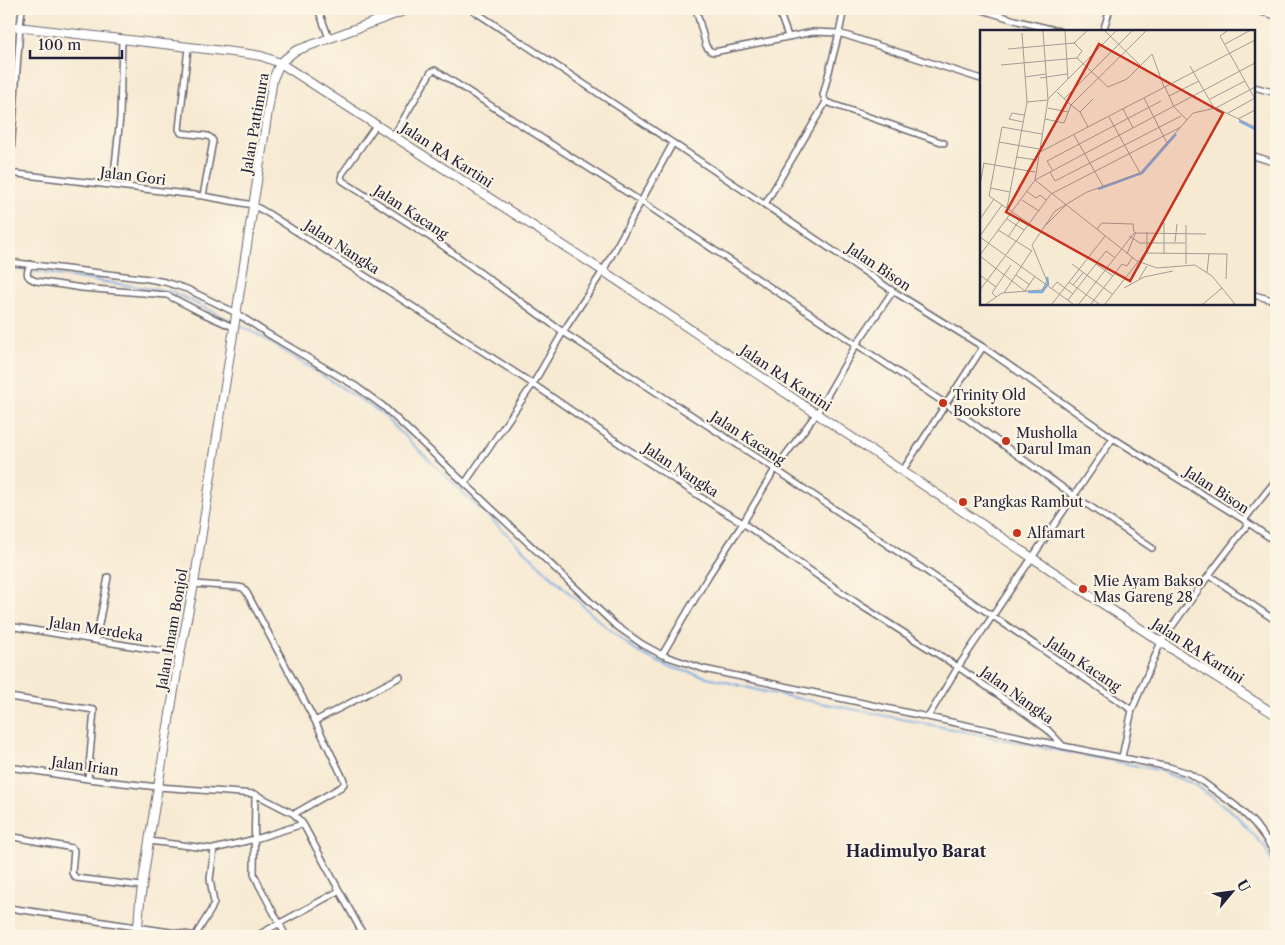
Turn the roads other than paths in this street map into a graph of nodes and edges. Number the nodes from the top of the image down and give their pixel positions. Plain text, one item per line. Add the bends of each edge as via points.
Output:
1 (22, 9) edge
2 (318, 9) edge
3 (408, 9) edge
4 (471, 9) edge
5 (696, 9) edge
6 (778, 9) edge
7 (844, 9) edge
8 (979, 9) edge
9 (1110, 9) edge
10 (1250, 9) edge
11 (1276, 16) edge
12 (9, 26) edge
13 (20, 27) junction
14 (1055, 30) edge
15 (1103, 30) edge
16 (838, 33) junction
17 (788, 36) junction
18 (329, 38) junction
19 (122, 39) junction
20 (188, 48) junction
21 (280, 63) junction
22 (980, 78) edge
23 (1255, 86) edge
24 (1276, 93) edge
25 (826, 102) junction
26 (11, 106) edge
27 (376, 124) junction
28 (394, 135) junction
29 (673, 143) junction
30 (944, 144) dead end
31 (1255, 156) edge
32 (1276, 163) edge
33 (9, 173) edge
34 (9, 181) edge
35 (113, 185) junction
36 (202, 196) junction
37 (642, 202) junction
38 (765, 204) junction
39 (253, 205) junction
40 (9, 262) edge
41 (29, 265) junction
42 (603, 271) junction
43 (893, 291) junction
44 (1255, 295) edge
45 (1276, 300) edge
46 (236, 313) junction
47 (234, 327) junction
48 (563, 332) junction
49 (856, 345) junction
50 (983, 347) junction
51 (533, 384) junction
52 (946, 404) junction
53 (817, 413) junction
54 (1113, 438) junction
55 (775, 469) junction
56 (903, 470) junction
57 (1276, 480) edge
58 (465, 483) junction
59 (1073, 496) junction
60 (1244, 520) junction
61 (743, 523) junction
62 (1248, 524) junction
63 (1276, 542) edge
64 (1152, 548) dead end
65 (1031, 557) junction
66 (1209, 575) junction
67 (108, 577) dead end
68 (194, 584) junction
69 (992, 615) junction
70 (1276, 620) edge
71 (9, 626) edge
72 (96, 640) junction
73 (1161, 642) junction
74 (180, 654) junction
75 (662, 655) junction
76 (958, 667) junction
77 (400, 677) dead end
78 (9, 697) edge
79 (1132, 710) junction
80 (1276, 715) edge
81 (928, 717) junction
82 (315, 721) junction
83 (1063, 746) junction
84 (1122, 757) junction
85 (9, 767) edge
86 (88, 779) junction
87 (158, 788) junction
88 (255, 794) junction
89 (294, 814) junction
90 (303, 824) junction
91 (9, 836) edge
92 (255, 839) junction
93 (149, 842) junction
94 (214, 849) junction
95 (1276, 856) edge
96 (142, 886) junction
97 (339, 891) junction
98 (9, 908) edge
99 (278, 923) junction
100 (138, 927) junction
101 (138, 936) edge
102 (196, 936) edge
103 (256, 936) edge
104 (286, 936) edge
105 (364, 936) edge

1 - 13 street
2 - 18 street
3 - 18 main road, Jalan Pattimura
4 - 29 street, Jalan Bison
5 - 17 street via 710,51
6 - 17 street
7 - 16 street
8 - 14 street
9 - 15 street
10 - 11 street
12 - 13 main road, Jalan RA Kartini
13 - 19 main road, Jalan RA Kartini
13 - 26 street
16 - 17 street
16 - 22 street
16 - 25 street via 823,95
18 - 21 main road, Jalan Pattimura via 295,51
19 - 20 main road, Jalan RA Kartini
19 - 35 street via 120,117
20 - 21 main road, Jalan RA Kartini via 249,54
20 - 36 street via 179,129 181,133 208,136 213,141
21 - 27 main road, Jalan RA Kartini
21 - 39 main road, Jalan Pattimura via 273,79
23 - 24 street
25 - 30 street
25 - 38 street
26 - 33 street
27 - 28 main road, Jalan RA Kartini
27 - 48 street, Jalan Kacang via 342,174 343,181 436,241
28 - 37 street via 434,70
28 - 42 main road, Jalan RA Kartini
29 - 37 street
29 - 38 street, Jalan Bison
31 - 32 street
33 - 34 street
33 - 35 street, Jalan Gori
35 - 36 street, Jalan Gori
36 - 39 street, Jalan Gori
37 - 42 street
37 - 49 street
38 - 43 street, Jalan Bison
39 - 46 main road, Jalan Pattimura
39 - 51 street, Jalan Nangka
40 - 41 street, Jalan Nangka
41 - 46 street, Jalan Nangka via 165,282
41 - 47 street via 28,278 36,281 167,295
42 - 48 street
42 - 53 main road, Jalan RA Kartini
43 - 49 street
43 - 50 street, Jalan Bison
44 - 45 street
46 - 47 main road, Jalan Pattimura
46 - 58 street, Jalan Nangka via 383,406
47 - 68 main road, Jalan Imam Bonjol
48 - 51 street
48 - 55 street, Jalan Kacang
49 - 52 street
49 - 53 street
50 - 52 street
50 - 54 street, Jalan Bison
51 - 58 street
51 - 61 street, Jalan Nangka
52 - 56 street
52 - 59 street
53 - 55 street
53 - 56 main road, Jalan RA Kartini
54 - 59 street
54 - 60 street, Jalan Bison
55 - 61 street
55 - 69 street, Jalan Kacang
56 - 65 main road, Jalan RA Kartini
57 - 60 street
58 - 75 street, Jalan Nangka via 615,625
59 - 64 street
59 - 65 street
60 - 62 street, Jalan Bison
61 - 75 street
61 - 76 street, Jalan Nangka via 860,605
62 - 63 street, Jalan Bison
62 - 66 street
65 - 69 street
65 - 73 main road, Jalan RA Kartini
66 - 70 street
66 - 73 street
67 - 72 street
68 - 74 main road, Jalan Imam Bonjol
68 - 82 street via 238,586 246,590
69 - 76 street
69 - 79 street, Jalan Kacang
71 - 72 street, Jalan Merdeka
72 - 74 street, Jalan Merdeka
73 - 79 street
73 - 80 main road, Jalan RA Kartini
74 - 87 main road, Jalan Imam Bonjol
75 - 81 street, Jalan Nangka via 704,669
76 - 81 street
76 - 83 street, Jalan Nangka via 1042,725
77 - 82 street
78 - 86 street via 94,710
79 - 84 street
81 - 83 street, Jalan Nangka
82 - 89 street via 344,784
83 - 84 street
84 - 95 street via 1169,767 1200,780 1254,823
85 - 86 street, Jalan Irian
86 - 87 street, Jalan Irian
87 - 88 street, Jalan Irian
87 - 93 main road, Jalan Imam Bonjol
88 - 89 street
88 - 92 street
89 - 90 street
90 - 92 street
90 - 97 street
91 - 96 street via 72,848 72,873 76,878
92 - 94 street
92 - 99 street via 256,879
93 - 94 street
93 - 96 main road, Jalan Imam Bonjol
94 - 102 street via 210,879 214,903
96 - 100 main road, Jalan Imam Bonjol
97 - 99 street
97 - 105 street
98 - 100 street
99 - 103 street
99 - 104 street
100 - 101 main road, Jalan Imam Bonjol
100 - 102 street

